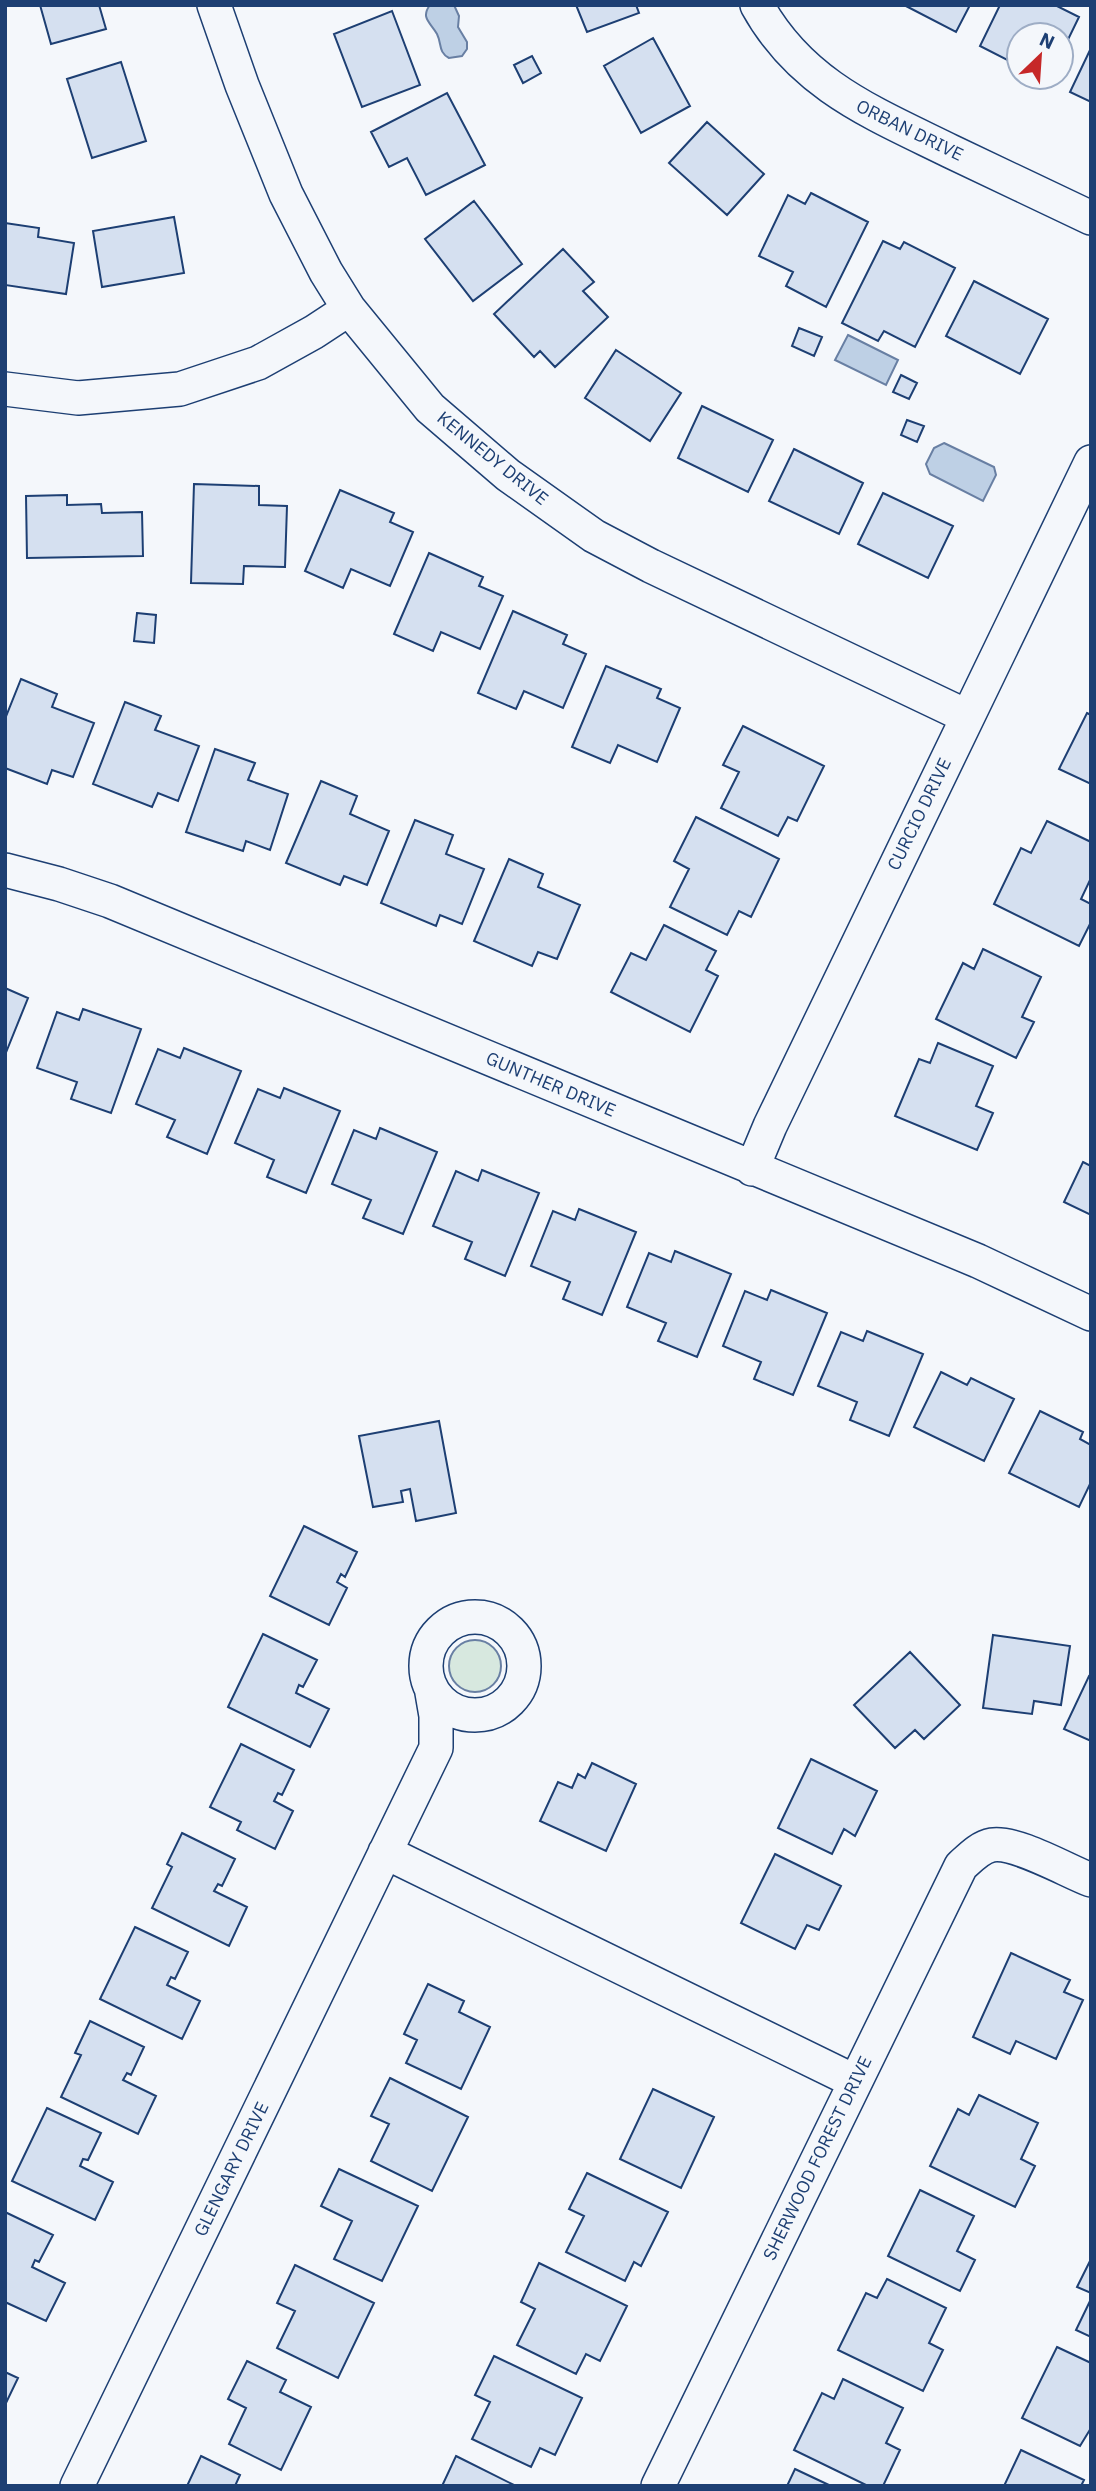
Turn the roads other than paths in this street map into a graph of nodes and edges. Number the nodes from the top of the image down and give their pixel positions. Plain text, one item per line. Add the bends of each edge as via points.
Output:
1 (214, 5) edge
2 (758, 5) edge
3 (1091, 218) edge
4 (349, 309) junction
5 (5, 389) edge
6 (1091, 462) edge
7 (966, 716) junction
8 (5, 870) edge
9 (752, 1168) junction
10 (1091, 1314) edge
11 (431, 1687) junction
12 (485, 1715) junction
13 (436, 1748) junction
14 (385, 1852) junction
15 (1091, 1880) edge
16 (854, 2081) junction
17 (77, 2486) edge
18 (658, 2486) edge

1 - 4 street, KENNEDY DRIVE via 286,194
2 - 3 street, ORBAN DRIVE via 771,29 802,64 844,98
4 - 5 street via 258,363 180,389 78,398
4 - 7 street, KENNEDY DRIVE via 430,408 508,475 594,536
6 - 7 street, CURCIO DRIVE
7 - 9 street, CURCIO DRIVE
8 - 9 street, GUNTHER DRIVE via 110,901
9 - 10 street, GUNTHER DRIVE via 978,1261
11 - 12 street via 454,1711
11 - 12 street, GLENGARY DRIVE via 426,1658 440,1630 471,1616 503,1625 523,1652 525,1669 512,1699
11 - 13 street, GLENGARY DRIVE
12 - 13 street, GLENGARY DRIVE
13 - 14 street, GLENGARY DRIVE
14 - 16 street
14 - 17 street, GLENGARY DRIVE
15 - 16 street, SHERWOOD FOREST DRIVE via 1016,1848 992,1845 977,1852 961,1866
16 - 18 street, SHERWOOD FOREST DRIVE

